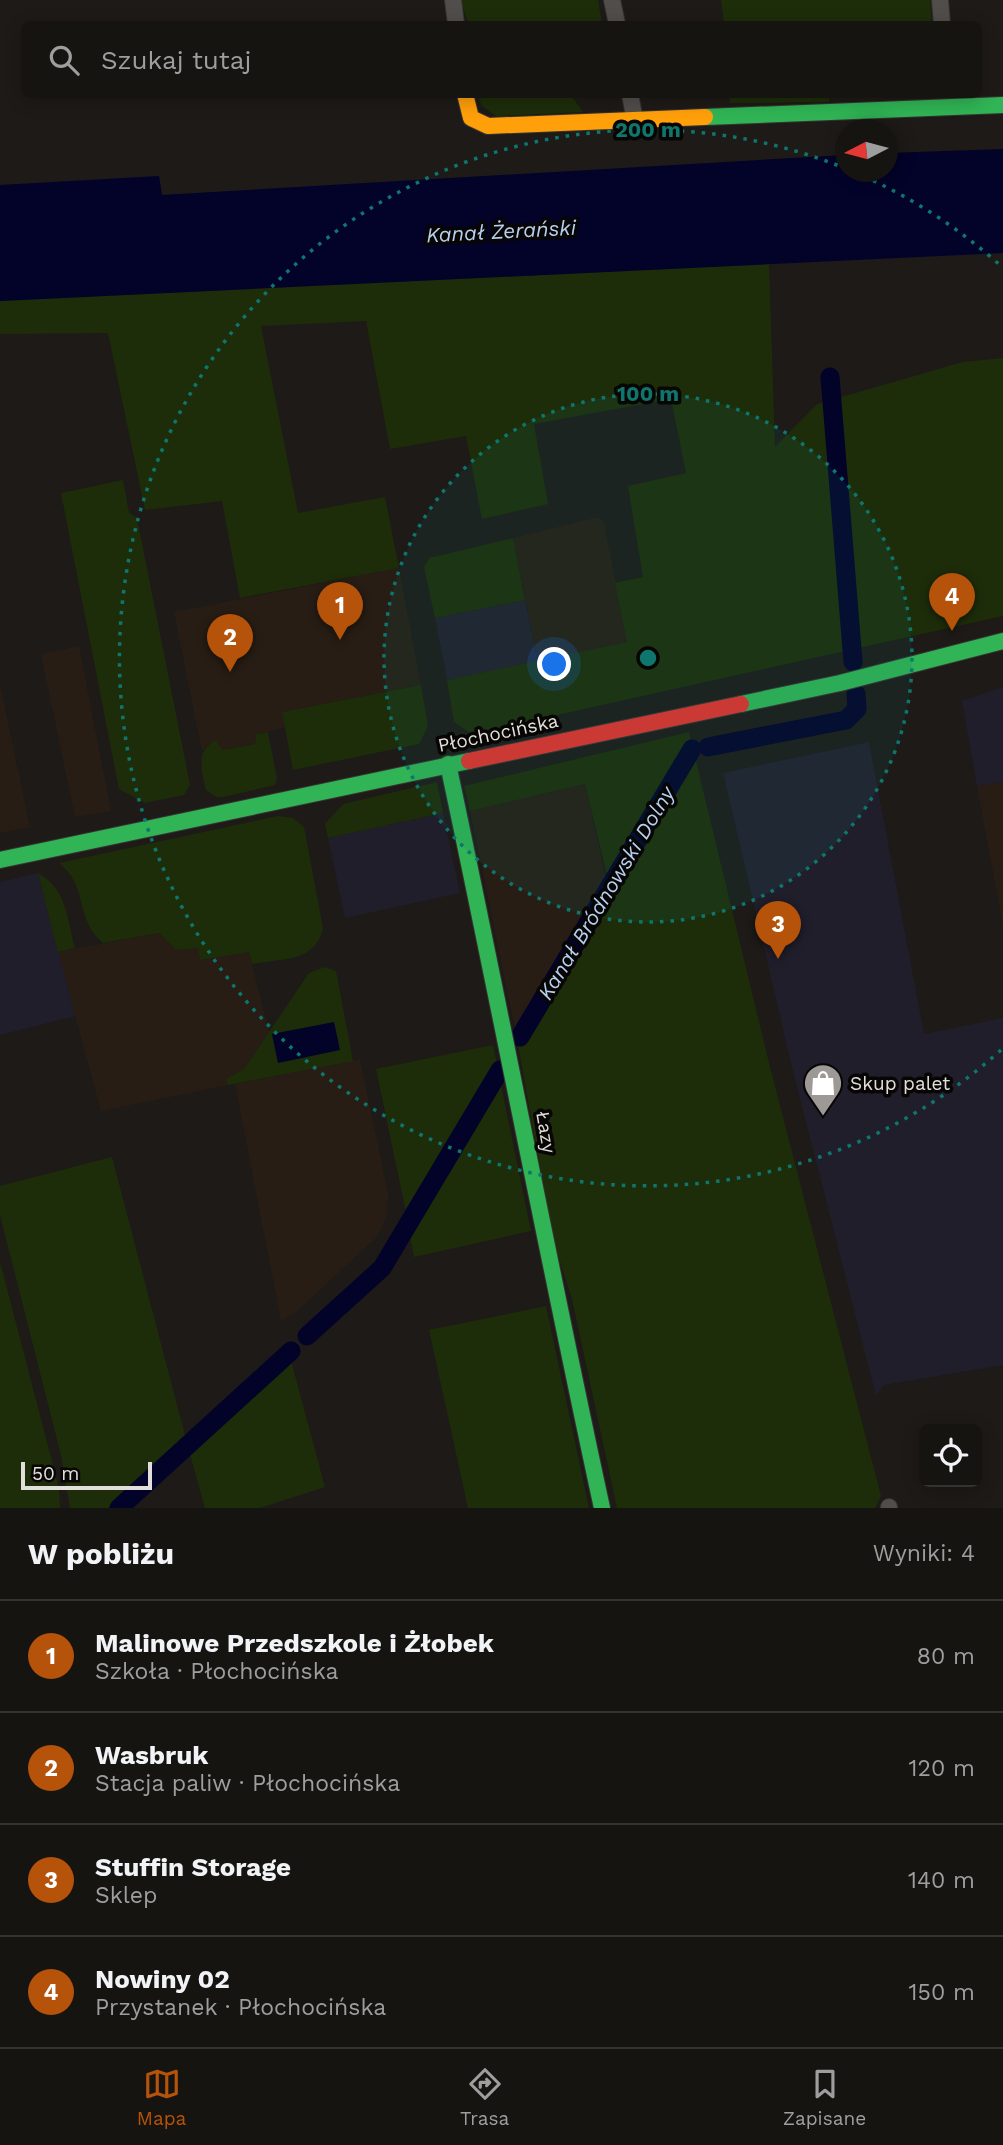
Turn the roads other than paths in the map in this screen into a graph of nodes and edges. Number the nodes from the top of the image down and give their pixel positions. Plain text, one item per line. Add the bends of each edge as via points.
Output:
1 (453, 0) edge
2 (612, 0) edge
3 (940, 0) edge
4 (456, 21) edge
5 (616, 21) edge
6 (942, 21) edge
7 (466, 98) edge
8 (631, 98) edge
9 (947, 101) edge
10 (1003, 106) edge
11 (635, 121) junction
12 (1003, 641) edge
13 (448, 764) junction
14 (0, 860) edge
15 (602, 1508) edge

1 - 4 street
2 - 5 street
3 - 6 street
7 - 11 street via 471,118 488,126
8 - 11 street
9 - 10 street
9 - 11 street
12 - 13 street, Płochocińska via 839,683
13 - 14 street, Płochocińska
13 - 15 street, Łazy

